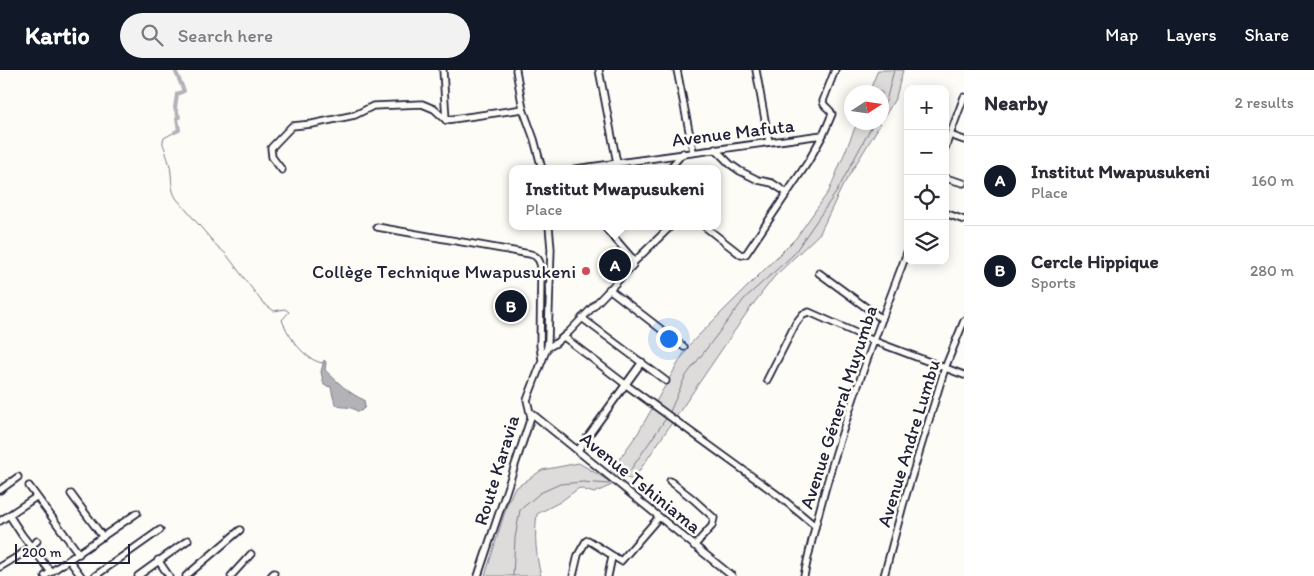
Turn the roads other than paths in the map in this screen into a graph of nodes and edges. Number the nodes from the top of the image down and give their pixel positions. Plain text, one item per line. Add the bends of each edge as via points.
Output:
1 (443, 70) edge
2 (516, 70) edge
3 (600, 70) edge
4 (677, 70) edge
5 (756, 70) edge
6 (835, 70) edge
7 (964, 97) edge
8 (523, 110) junction
9 (446, 120) junction
10 (822, 134) junction
11 (950, 135) joint
12 (964, 140) edge
13 (769, 142) junction
14 (715, 149) junction
15 (693, 152) junction
16 (683, 153) junction
17 (617, 163) junction
18 (541, 165) edge
19 (603, 165) edge
20 (672, 165) edge
21 (282, 170) dead end
22 (949, 179) edge
23 (963, 183) dead end
24 (787, 193) junction
25 (949, 214) edge
26 (964, 220) edge
27 (377, 227) dead end
28 (549, 230) edge
29 (607, 230) edge
30 (617, 230) edge
31 (666, 230) edge
32 (709, 230) edge
33 (612, 236) junction
34 (904, 261) edge
35 (633, 263) junction
36 (819, 273) dead end
37 (609, 289) junction
38 (582, 318) junction
39 (882, 319) junction
40 (964, 321) edge
41 (564, 337) junction
42 (874, 341) junction
43 (684, 347) dead end
44 (547, 348) junction
45 (542, 360) junction
46 (642, 362) junction
47 (945, 368) junction
48 (964, 375) edge
49 (767, 380) dead end
50 (666, 381) dead end
51 (625, 384) junction
52 (530, 412) junction
53 (537, 418) junction
54 (529, 421) junction
55 (578, 450) junction
56 (18, 477) dead end
57 (670, 481) dead end
58 (28, 486) dead end
59 (0, 490) edge
60 (71, 494) dead end
61 (36, 497) junction
62 (137, 513) dead end
63 (9, 514) junction
64 (659, 516) junction
65 (0, 521) edge
66 (814, 525) junction
67 (160, 530) dead end
68 (240, 530) dead end
69 (103, 537) junction
70 (188, 540) dead end
71 (38, 541) dead end
72 (694, 546) junction
73 (31, 547) junction
74 (79, 554) junction
75 (251, 554) dead end
76 (612, 557) junction
77 (69, 560) junction
78 (158, 560) junction
79 (0, 567) edge
80 (51, 572) junction
81 (478, 574) edge
82 (45, 576) edge
83 (81, 576) edge
84 (95, 576) edge
85 (138, 576) edge
86 (170, 576) edge
87 (186, 576) edge
88 (231, 576) edge
89 (573, 576) edge
90 (608, 576) edge
91 (732, 576) edge
92 (804, 576) edge
93 (884, 576) edge

1 - 9 street
2 - 8 street
3 - 17 street
4 - 15 street
5 - 13 street
6 - 10 street, Avenue Mafuta via 823,102 832,116
7 - 11 street
8 - 9 street
8 - 18 street
9 - 21 street via 431,107 416,103 373,106 355,115 293,125 271,148 272,157
10 - 13 street, Avenue Mafuta
10 - 24 street
11 - 12 street
13 - 14 street, Avenue Mafuta
14 - 15 street, Avenue Mafuta
14 - 24 street via 740,171 772,183
15 - 16 street, Avenue Mafuta
16 - 17 street, Avenue Mafuta
16 - 20 street
17 - 19 street, Avenue Mafuta
22 - 23 street
24 - 32 street via 745,256
25 - 26 street
27 - 45 street via 536,256 541,268
28 - 44 street, Route Karavia
29 - 33 street
30 - 33 street
31 - 35 street
33 - 35 street
34 - 39 street, Avenue Géneral Muyumba
35 - 37 street
36 - 39 street
37 - 38 street
37 - 43 street
38 - 41 street
38 - 46 street
39 - 42 street, Avenue Géneral Muyumba
40 - 47 street, Avenue Andre Lumbu
41 - 44 street
41 - 51 street
42 - 47 street
42 - 49 street via 812,313 805,314 796,323
42 - 66 street, Avenue Géneral Muyumba via 839,439
44 - 45 street, Route Karavia
45 - 52 street, Route Karavia via 527,400
46 - 50 street
46 - 51 street
47 - 48 street
47 - 93 street, Avenue Andre Lumbu
51 - 55 street
51 - 66 street
52 - 53 street, Avenue Tshiniama
52 - 54 street, Route Karavia
53 - 54 street
53 - 55 street, Avenue Tshiniama
54 - 81 street, Route Karavia
55 - 64 street, Avenue Tshiniama
56 - 59 street
57 - 72 street via 714,518 712,526
58 - 61 street
60 - 69 street
61 - 63 street
61 - 74 street
62 - 69 street
63 - 65 street
63 - 73 street
64 - 72 street, Avenue Tshiniama
64 - 76 street via 622,560
66 - 92 street, Avenue Géneral Muyumba
67 - 84 street
68 - 87 street
69 - 74 street
70 - 78 street
71 - 73 street
72 - 91 street, Avenue Tshiniama
73 - 79 street
73 - 80 street
74 - 77 street
75 - 88 street
76 - 89 street via 586,540
76 - 90 street
77 - 80 street
77 - 83 street
78 - 85 street
78 - 86 street
80 - 82 street

